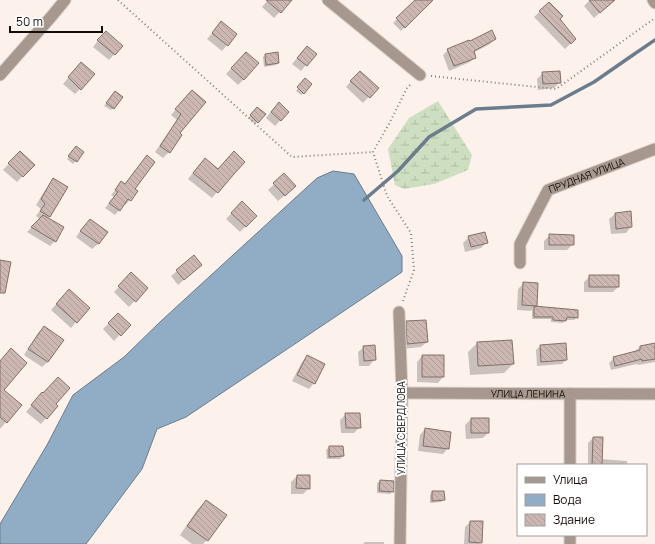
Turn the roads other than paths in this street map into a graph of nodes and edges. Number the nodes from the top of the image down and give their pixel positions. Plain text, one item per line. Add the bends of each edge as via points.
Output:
1 (65, 0) edge
2 (328, 0) edge
3 (653, 0) edge
4 (655, 3) edge
5 (0, 75) edge
6 (420, 75) road end
7 (655, 150) edge
8 (520, 263) dead end
9 (399, 312) road end
10 (402, 393) junction
11 (570, 394) junction
12 (655, 394) edge
13 (570, 464) edge
14 (400, 544) edge

1 - 5 street
2 - 6 street
3 - 4 street
7 - 8 street, ПРУДНАЯ УЛИЦА via 548,190 520,244
9 - 10 street, УЛИЦА СВЕРДЛОВА
10 - 11 street, УЛИЦА ЛЕНИНА
10 - 14 street, УЛИЦА СВЕРДЛОВА
11 - 12 street, УЛИЦА ЛЕНИНА
11 - 13 street

